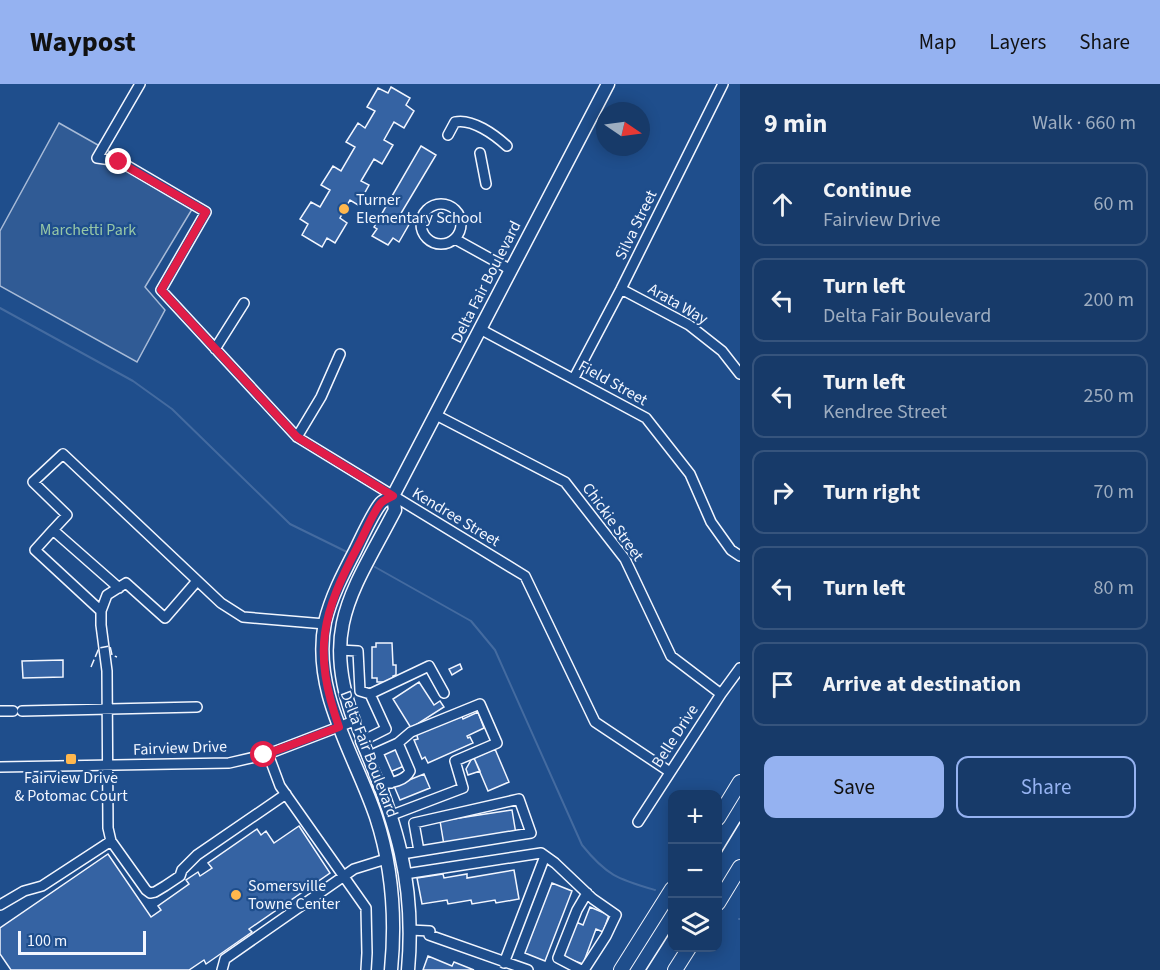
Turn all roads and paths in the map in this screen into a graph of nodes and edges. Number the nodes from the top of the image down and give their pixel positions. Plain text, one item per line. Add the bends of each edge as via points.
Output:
1 (140, 84) edge
2 (608, 84) edge
3 (723, 84) edge
4 (448, 135) dead end
5 (507, 146) dead end
6 (480, 153) dead end
7 (486, 184) dead end
8 (455, 239) junction
9 (511, 270) junction
10 (621, 289) junction
11 (244, 303) dead end
12 (480, 328) junction
13 (215, 349) junction
14 (340, 354) dead end
15 (740, 374) edge
16 (574, 378) junction
17 (436, 415) junction
18 (297, 437) junction
19 (393, 496) junction
20 (53, 530) junction
21 (740, 556) edge
22 (198, 581) junction
23 (119, 588) junction
24 (101, 611) junction
25 (325, 624) junction
26 (339, 650) junction
27 (740, 668) edge
28 (444, 693) dead end
29 (370, 694) junction
30 (721, 694) junction
31 (198, 707) dead end
32 (107, 708) junction
33 (0, 711) edge
34 (354, 721) junction
35 (339, 727) junction
36 (362, 741) junction
37 (398, 743) junction
38 (268, 754) junction
39 (374, 755) junction
40 (108, 765) junction
41 (0, 767) edge
42 (670, 772) junction
43 (740, 782) edge
44 (386, 784) junction
45 (286, 794) junction
46 (722, 810) edge
47 (392, 815) junction
48 (638, 822) dead end
49 (111, 841) junction
50 (419, 851) junction
51 (402, 854) junction
52 (545, 856) junction
53 (386, 859) junction
54 (740, 867) edge
55 (405, 874) junction
56 (344, 876) junction
57 (586, 893) junction
58 (668, 895) edge
59 (720, 898) edge
60 (0, 905) edge
61 (410, 930) junction
62 (686, 952) edge
63 (504, 963) junction
64 (517, 968) edge
65 (222, 970) edge
66 (366, 970) edge
67 (391, 970) edge
68 (408, 970) edge
69 (528, 970) edge
70 (583, 970) edge
71 (621, 970) edge
72 (675, 970) edge

1 - 13 street, Kendree Street via 97,158 119,162 206,212 161,290
2 - 9 main road, Delta Fair Boulevard
3 - 10 street, Silva Street
4 - 5 street via 455,122 463,120
6 - 7 street
8 - 8 street via 444,245 431,243 422,234 420,221 426,210 437,204 450,206 459,214 461,227
8 - 9 street
9 - 12 main road, Delta Fair Boulevard
10 - 15 street, Arata Way via 689,325 722,351
10 - 16 street, Silva Street
11 - 13 street
12 - 16 street, Field Street
12 - 17 main road, Delta Fair Boulevard
13 - 18 street, Kendree Street
14 - 18 street
16 - 21 street, Field Street via 646,418 690,474 711,522
17 - 19 main road, Delta Fair Boulevard
17 - 30 street, Chickie Street via 565,482 625,559 671,657
18 - 19 street, Kendree Street
19 - 25 main road, Delta Fair Boulevard via 381,503 333,596
19 - 26 main road, Delta Fair Boulevard via 395,510 346,608
19 - 42 street, Kendree Street via 525,576 595,722
20 - 22 street via 67,515 33,482 63,454
20 - 23 street
20 - 24 street via 35,550
22 - 23 street via 165,618 126,583
22 - 25 street via 243,617
23 - 24 street via 107,595
24 - 32 street
25 - 35 main road, Delta Fair Boulevard via 324,677
26 - 29 street via 357,651 360,691
26 - 34 main road, Delta Fair Boulevard via 342,684
27 - 30 street, Belle Drive
28 - 29 street via 429,666
29 - 36 street via 386,729
30 - 42 street, Belle Drive
31 - 32 street
32 - 33 street
32 - 40 street
34 - 35 street, Fairview Drive
34 - 36 street, Delta Fair Boulevard
35 - 38 street, Fairview Drive
35 - 53 main road, Delta Fair Boulevard via 371,804
36 - 39 main road, Delta Fair Boulevard
37 - 39 street
37 - 44 street via 410,771 402,779
37 - 47 street via 411,732 480,704 497,743 455,761 463,788
38 - 40 street, Fairview Drive via 216,764
38 - 45 street
39 - 44 main road, Delta Fair Boulevard
40 - 41 street, Fairview Drive
40 - 49 street
42 - 48 street, Belle Drive
43 - 46 highway
44 - 47 main road, Delta Fair Boulevard
45 - 49 street via 197,855 180,876 155,892 146,891
45 - 56 street
47 - 51 main road, Delta Fair Boulevard
49 - 60 street via 42,886
50 - 50 street via 475,842 531,832 519,799 414,823
50 - 51 street
51 - 55 main road, Delta Fair Boulevard
52 - 55 street via 541,853
52 - 57 street
52 - 63 street
53 - 56 street
53 - 67 main road, Delta Fair Boulevard via 393,916
54 - 59 highway
55 - 61 main road, Delta Fair Boulevard
56 - 65 street via 225,959
56 - 66 street via 366,908
57 - 70 street via 558,958
57 - 70 street via 616,915
58 - 71 highway
61 - 63 street via 430,933
61 - 68 main road, Delta Fair Boulevard
62 - 72 highway
63 - 64 street
64 - 69 street

